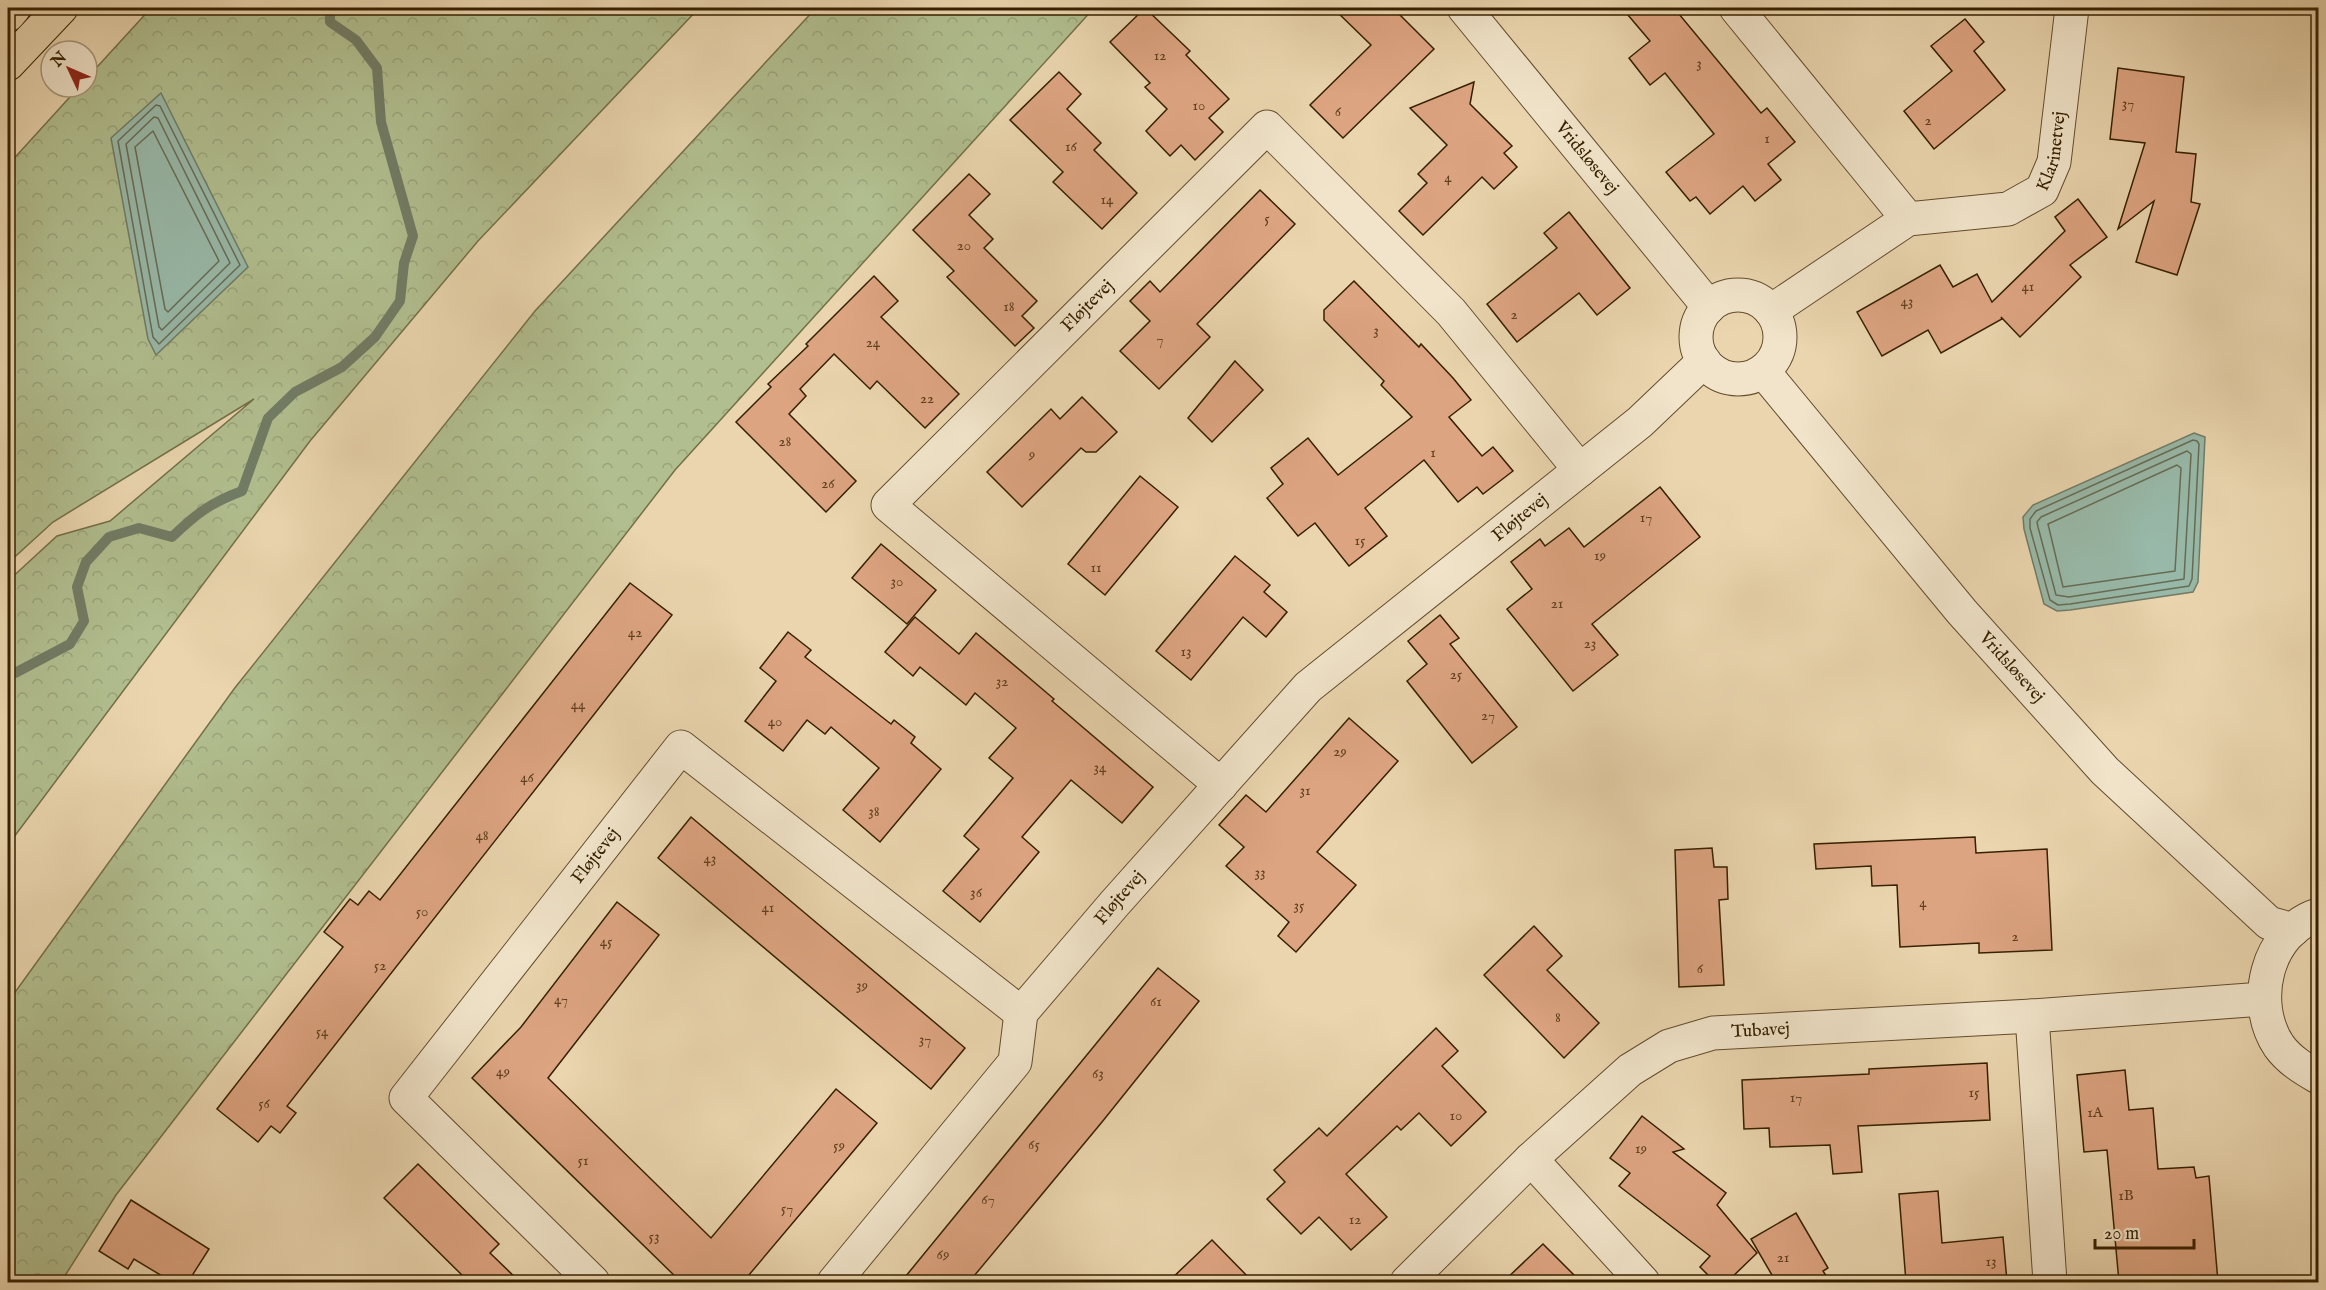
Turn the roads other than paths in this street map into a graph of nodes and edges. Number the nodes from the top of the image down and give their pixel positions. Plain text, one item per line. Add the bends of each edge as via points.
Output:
1 (14, 8) edge
2 (61, 8) edge
3 (1464, 8) edge
4 (1736, 8) edge
5 (2072, 8) edge
6 (8, 15) edge
7 (8, 64) edge
8 (1908, 219) junction
9 (1709, 307) junction
10 (1771, 311) junction
11 (1704, 361) junction
12 (1763, 371) junction
13 (1580, 470) junction
14 (1221, 785) junction
15 (2306, 922) edge
16 (2263, 999) junction
17 (1021, 1013) junction
18 (2032, 1016) junction
19 (2319, 1077) edge
20 (1531, 1159) junction
21 (593, 1282) edge
22 (834, 1282) edge
23 (1407, 1282) edge
24 (1642, 1282) edge
25 (2050, 1282) edge

1 - 6 highway
2 - 7 highway
3 - 9 street, Vridsløsevej
4 - 8 street
5 - 8 street, Klarinetvej via 2054,162 2042,190 2008,209
8 - 10 street, Klarinetvej
9 - 10 street via 1734,296 1754,299
9 - 11 street via 1702,316 1696,339
10 - 12 street via 1780,336 1773,361
11 - 12 street via 1718,375 1728,378 1746,378
11 - 13 street, Fløjtevej via 1640,422
12 - 15 street, Vridsløsevej via 1962,612 2104,771 2269,923
13 - 14 street, Fløjtevej via 1308,687
13 - 14 street, Fløjtevej via 1451,312 1267,127 888,505
14 - 17 street, Fløjtevej
15 - 16 street via 2277,950 2266,973
16 - 18 street, Tubavej
16 - 19 street via 2268,1024 2280,1047 2297,1065
17 - 21 street, Fløjtevej via 681,747 406,1098
17 - 22 street via 1016,1062
18 - 20 street, Tubavej via 1713,1033 1669,1046 1630,1070
18 - 25 street
20 - 23 street, Tubavej
20 - 24 street

